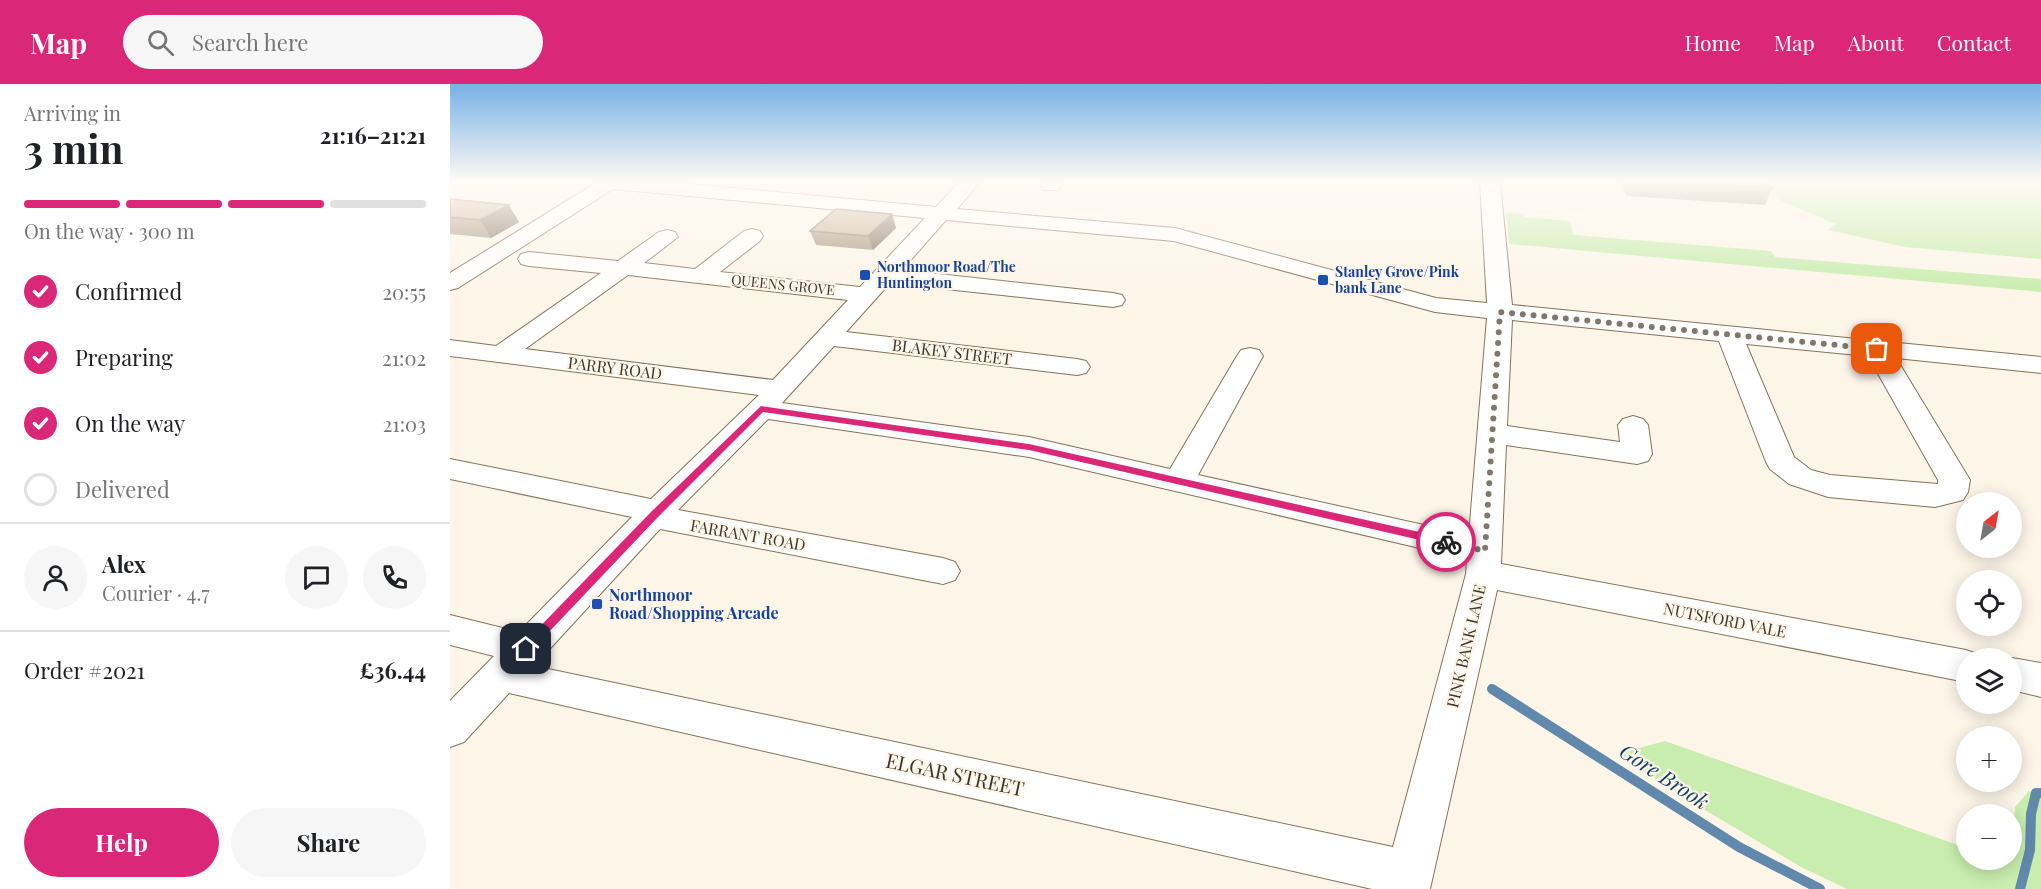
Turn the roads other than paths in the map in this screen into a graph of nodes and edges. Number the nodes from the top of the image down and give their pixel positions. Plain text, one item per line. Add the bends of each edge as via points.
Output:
1 (551, 220) edge
2 (933, 220) edge
3 (1014, 220) edge
4 (1493, 220) edge
5 (754, 236) dead end
6 (667, 237) dead end
7 (529, 259) dead end
8 (623, 268) junction
9 (700, 276) junction
10 (450, 283) edge
11 (874, 285) junction
12 (1113, 300) dead end
13 (1500, 312) junction
14 (1730, 335) junction
15 (828, 337) junction
16 (450, 348) edge
17 (1877, 349) junction
18 (502, 354) junction
19 (1250, 356) dead end
20 (2041, 365) edge
21 (1077, 367) dead end
22 (770, 399) junction
23 (1633, 425) dead end
24 (1494, 434) junction
25 (450, 469) edge
26 (1179, 480) junction
27 (654, 514) junction
28 (1484, 562) junction
29 (943, 571) dead end
30 (450, 630) edge
31 (514, 662) junction
32 (1956, 664) edge
33 (2022, 676) edge
34 (2041, 680) edge
35 (450, 729) edge
36 (1408, 882) edge

1 - 10 street
2 - 11 street
3 - 13 street via 1175,236 1434,305
4 - 13 street, PINK BANK LANE
5 - 9 street, QUEENS GROVE
6 - 8 street
7 - 8 street, QUEENS GROVE
8 - 9 street, QUEENS GROVE
8 - 18 street
9 - 11 street, QUEENS GROVE
11 - 12 street, QUEENS GROVE
11 - 15 street
13 - 14 street
13 - 24 street, PINK BANK LANE
14 - 17 street
14 - 17 street via 1781,462 1800,477 1840,487 1935,496 1952,492 1954,480
15 - 21 street, BLAKEY STREET
15 - 22 street
16 - 18 street, PARRY ROAD
17 - 20 street
18 - 22 street, PARRY ROAD
19 - 26 street
22 - 26 street, PARRY ROAD via 1029,447
22 - 27 street
23 - 24 street via 1637,454
24 - 28 street, PINK BANK LANE
25 - 27 street, FARRANT ROAD via 642,508
26 - 28 street, NUTSFORD VALE
27 - 29 street, FARRANT ROAD via 674,522
27 - 31 street
28 - 32 street, NUTSFORD VALE
28 - 36 street, PINK BANK LANE
30 - 31 street, ELGAR STREET
31 - 35 street
31 - 36 street, ELGAR STREET
33 - 34 street

